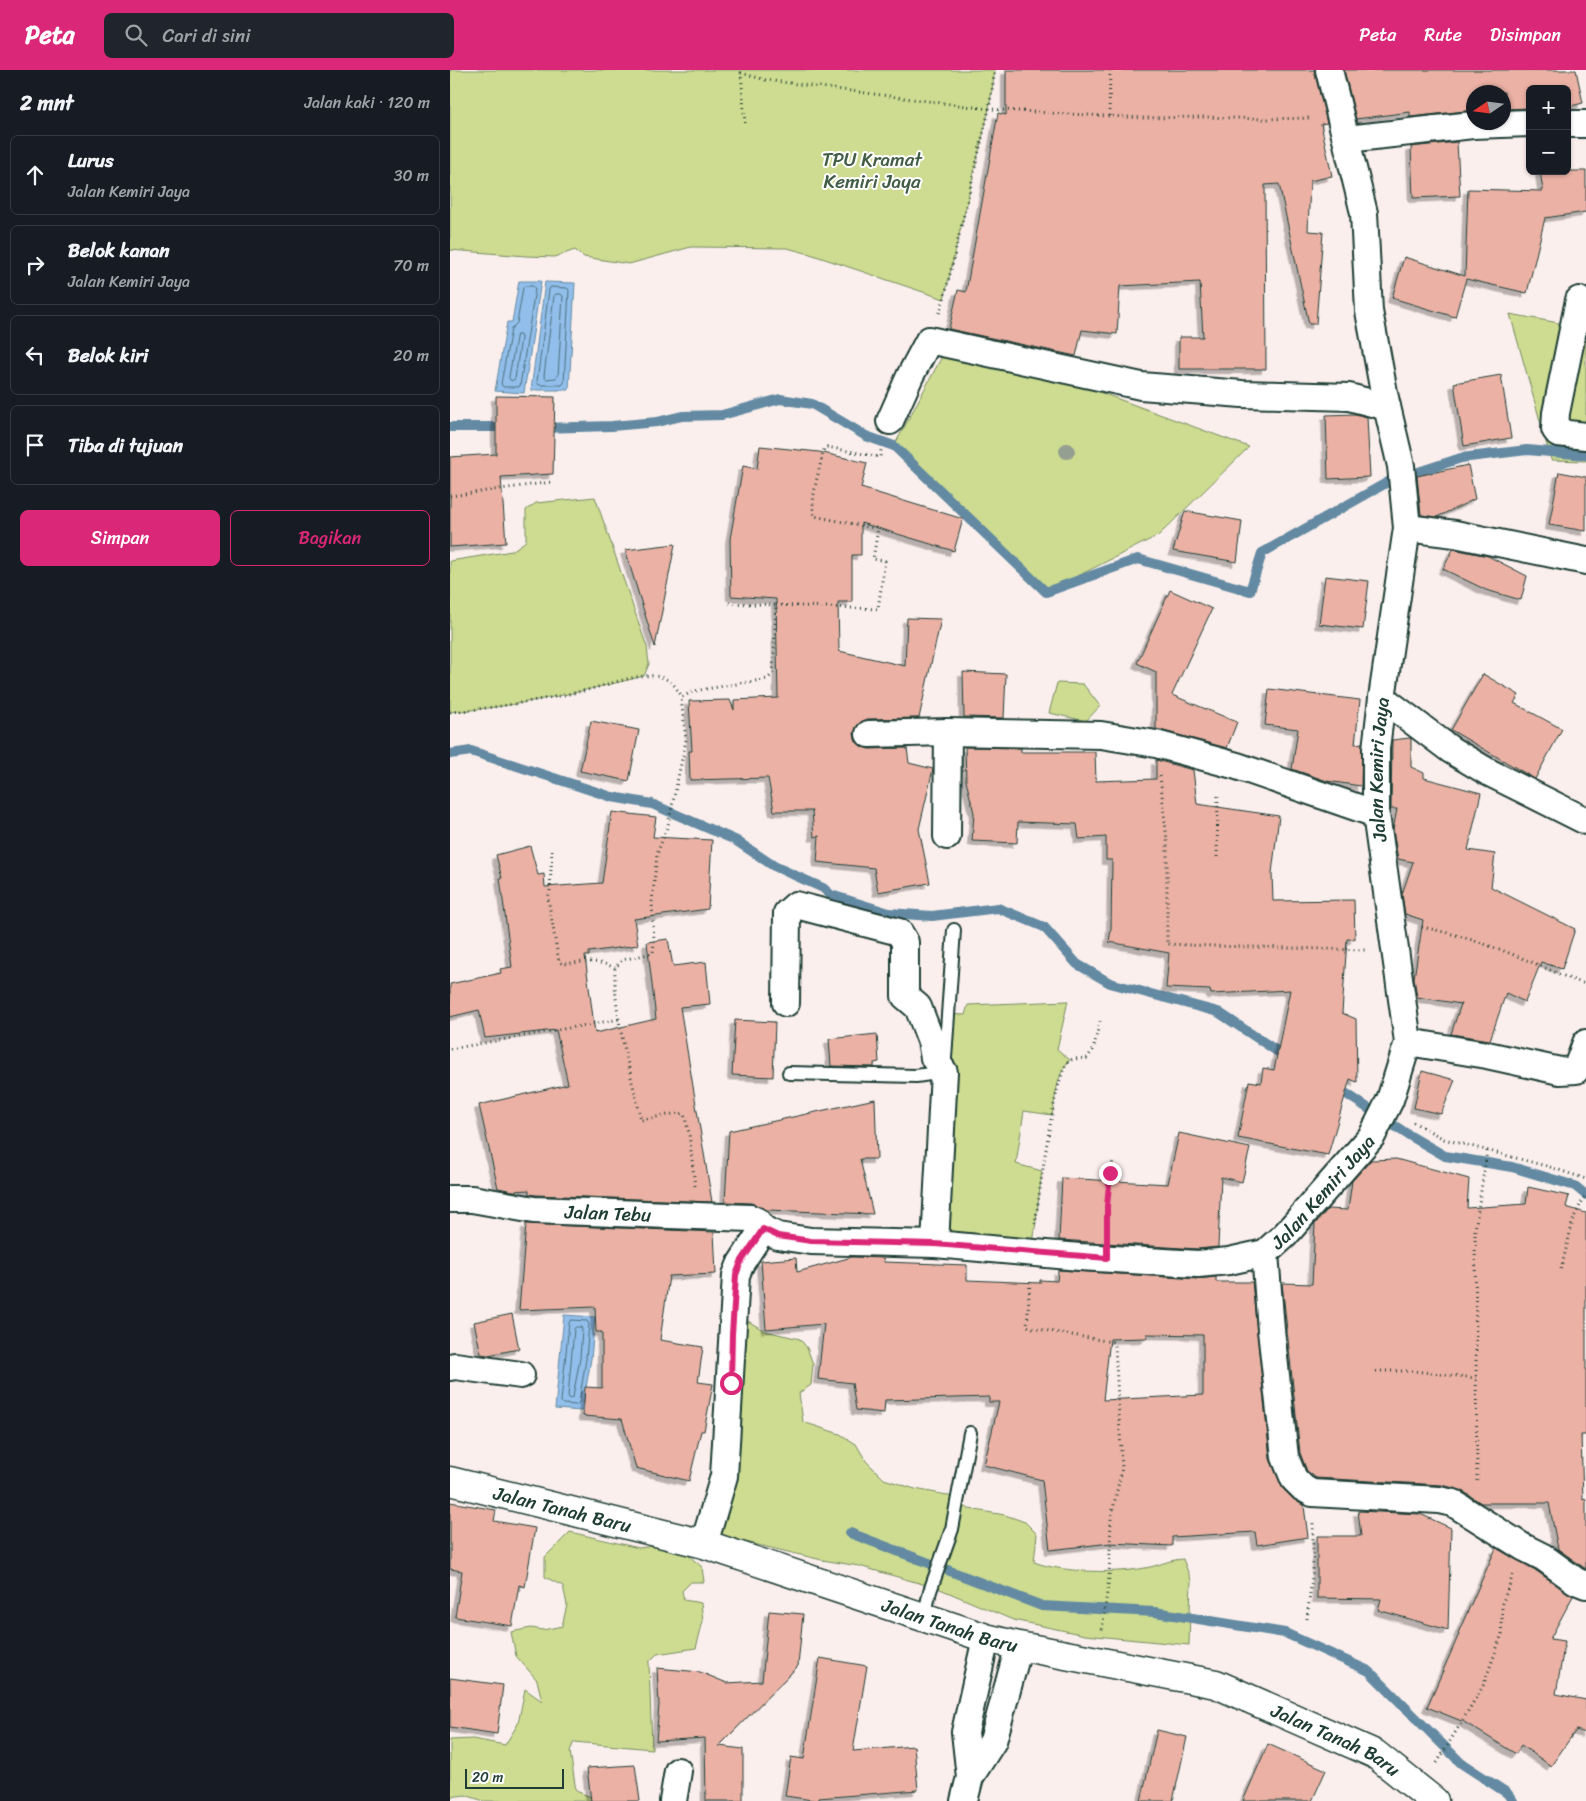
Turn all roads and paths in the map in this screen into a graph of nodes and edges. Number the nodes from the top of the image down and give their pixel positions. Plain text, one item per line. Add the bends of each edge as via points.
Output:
1 (995, 70) edge
2 (1110, 70) edge
3 (1328, 70) edge
4 (741, 72) edge
5 (989, 109) junction
6 (1108, 116) junction
7 (745, 123) dead end
8 (1526, 124) edge
9 (1571, 124) edge
10 (1586, 124) edge
11 (1344, 128) junction
12 (1579, 300) dead end
13 (929, 340) junction
14 (1386, 402) junction
15 (890, 421) dead end
16 (1586, 436) edge
17 (881, 450) dead end
18 (552, 482) dead end
19 (450, 496) edge
20 (1407, 528) junction
21 (1586, 561) edge
22 (727, 603) dead end
23 (776, 605) junction
24 (682, 696) junction
25 (1382, 698) junction
26 (450, 712) edge
27 (948, 732) junction
28 (869, 734) dead end
29 (1156, 744) junction
30 (1220, 761) junction
31 (1376, 814) junction
32 (1586, 820) edge
33 (947, 836) dead end
34 (552, 850) dead end
35 (1217, 857) dead end
36 (1391, 922) junction
37 (954, 930) dead end
38 (1396, 952) junction
39 (615, 968) junction
40 (1586, 984) edge
41 (786, 1003) dead end
42 (620, 1019) junction
43 (1100, 1021) dead end
44 (1408, 1042) junction
45 (1586, 1043) edge
46 (450, 1049) edge
47 (944, 1072) junction
48 (789, 1073) dead end
49 (1391, 1097) junction
50 (1487, 1150) junction
51 (1112, 1159) dead end
52 (1586, 1179) edge
53 (1586, 1194) edge
54 (450, 1199) edge
55 (698, 1215) junction
56 (763, 1229) junction
57 (935, 1244) junction
58 (1032, 1253) junction
59 (1265, 1253) junction
60 (1107, 1258) junction
61 (1561, 1268) dead end
62 (450, 1367) edge
63 (1376, 1371) dead end
64 (521, 1375) dead end
65 (1476, 1378) junction
66 (970, 1432) dead end
67 (450, 1481) edge
68 (1312, 1493) junction
69 (1478, 1519) junction
70 (706, 1538) junction
71 (1523, 1547) junction
72 (1586, 1586) edge
73 (924, 1617) junction
74 (1306, 1619) dead end
75 (1102, 1628) dead end
76 (986, 1638) junction
77 (1018, 1646) junction
78 (1436, 1764) dead end
79 (678, 1771) dead end
80 (967, 1789) edge
81 (673, 1801) edge
82 (1434, 1801) edge

1 - 5 path
2 - 6 path
3 - 11 street, Jalan Kemiri Jaya
4 - 5 path via 766,80
4 - 7 path
5 - 6 path
5 - 13 path via 944,299
6 - 11 path via 1265,119
8 - 11 street
9 - 10 street
11 - 14 street, Jalan Kemiri Jaya via 1364,213 1369,311
12 - 16 street via 1555,429 1558,433
13 - 14 street via 1141,386
13 - 15 street
14 - 20 street, Jalan Kemiri Jaya via 1402,477
17 - 23 path via 880,457 824,449 812,510 814,516 878,529 873,559 885,561 878,609
18 - 19 path
20 - 21 street via 1455,534
20 - 25 street, Jalan Kemiri Jaya
22 - 23 path
23 - 24 path via 774,674 767,679 694,691
24 - 26 path via 674,683 660,677 644,676 528,702
24 - 39 path via 680,703 686,740 668,825 658,854 652,902 653,953 622,960
25 - 31 street, Jalan Kemiri Jaya via 1376,748
25 - 32 street via 1451,750
27 - 28 street
27 - 29 street via 1101,735
27 - 33 street
29 - 30 street
29 - 38 path via 1167,840 1167,944
30 - 31 street
30 - 35 path
31 - 36 street, Jalan Kemiri Jaya
34 - 39 path via 548,898 559,962 594,961
36 - 38 street, Jalan Kemiri Jaya
36 - 40 path via 1477,941
37 - 47 lane
38 - 44 street, Jalan Kemiri Jaya
39 - 42 path via 614,987
41 - 47 street via 788,913 796,905 899,932 905,942 905,996 918,1007 934,1058
42 - 46 path
42 - 55 path via 641,1120 678,1113 687,1119
43 - 58 path via 1088,1058 1070,1060 1058,1082 1042,1170
44 - 45 street via 1560,1071 1576,1070
44 - 49 street, Jalan Kemiri Jaya
47 - 48 lane via 916,1076
47 - 57 street
49 - 50 path via 1403,1114 1416,1124 1444,1139
49 - 59 street, Jalan Kemiri Jaya via 1372,1136 1285,1236
50 - 52 path
50 - 65 path via 1476,1230
51 - 60 path via 1107,1206
53 - 61 path via 1567,1240
54 - 55 street, Jalan Tebu via 472,1199 534,1210
55 - 56 street, Jalan Tebu via 750,1218
56 - 57 street, Jalan Kemiri Jaya via 778,1236 811,1241
56 - 70 street via 736,1275 724,1476
57 - 58 street, Jalan Kemiri Jaya
58 - 60 street, Jalan Kemiri Jaya
58 - 75 path via 1027,1326 1112,1342 1115,1346 1122,1468 1111,1518
59 - 60 street, Jalan Kemiri Jaya via 1198,1264
59 - 68 street via 1285,1457 1294,1479
62 - 64 street
63 - 65 path via 1414,1371
65 - 69 path
66 - 73 lane via 952,1529
67 - 70 main road, Jalan Tanah Baru
68 - 69 street via 1439,1500 1453,1503
68 - 74 path via 1314,1569
69 - 71 street
70 - 73 main road, Jalan Tanah Baru
71 - 72 street
71 - 78 path via 1502,1604 1502,1634 1483,1686
73 - 76 main road, Jalan Tanah Baru
76 - 77 main road, Jalan Tanah Baru
76 - 80 street via 965,1732
77 - 80 street via 993,1741
77 - 82 main road, Jalan Tanah Baru via 1216,1684 1375,1754
79 - 81 street

